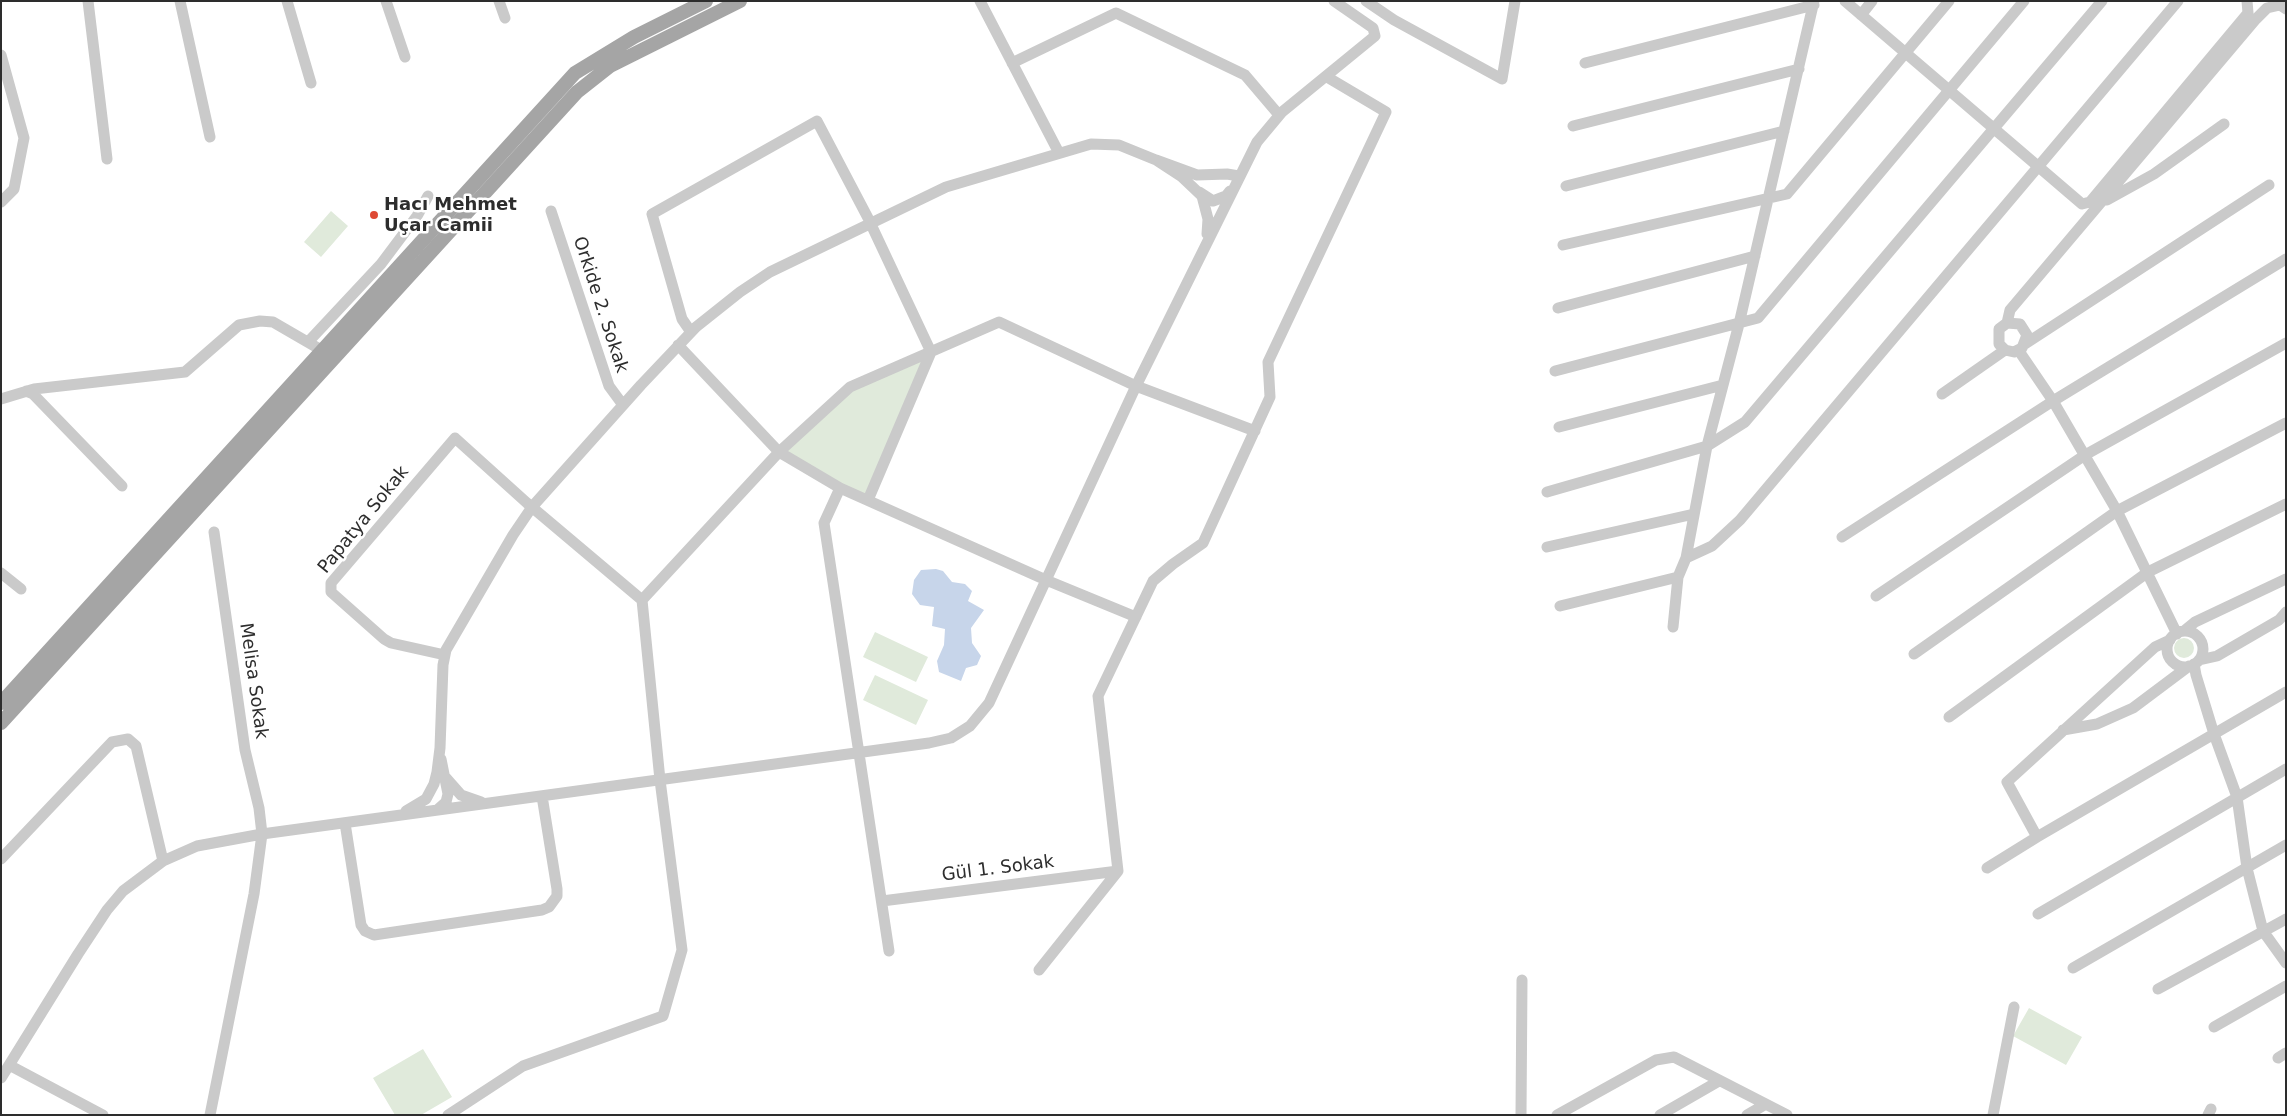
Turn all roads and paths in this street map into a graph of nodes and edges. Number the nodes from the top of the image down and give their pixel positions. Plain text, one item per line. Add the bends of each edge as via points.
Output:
1 (88, 1) edge
2 (180, 1) edge
3 (287, 1) edge
4 (386, 1) edge
5 (500, 1) edge
6 (706, 1) edge
7 (740, 1) edge
8 (980, 1) edge
9 (1366, 1) edge
10 (1515, 1) edge
11 (1845, 1) edge
12 (1872, 1) edge
13 (1949, 1) edge
14 (2024, 1) edge
15 (2102, 1) edge
16 (2178, 1) edge
17 (2247, 1) edge
18 (1337, 2) edge
19 (1814, 3) edge
20 (2281, 5) edge
21 (1861, 15) junction
22 (505, 18) dead end
23 (2286, 19) edge
24 (1905, 53) junction
25 (1, 55) edge
26 (405, 57) dead end
27 (1012, 62) junction
28 (1585, 63) dead end
29 (1799, 69) junction
30 (1327, 76) junction
31 (311, 83) dead end
32 (1949, 90) junction
33 (544, 107) junction
34 (1279, 115) junction
35 (555, 116) junction
36 (2224, 124) dead end
37 (1573, 126) dead end
38 (1993, 128) junction
39 (1784, 130) junction
40 (210, 137) dead end
41 (1059, 153) junction
42 (107, 159) dead end
43 (1156, 160) junction
44 (2038, 167) junction
45 (1239, 176) junction
46 (2269, 185) dead end
47 (1566, 186) dead end
48 (1232, 190) junction
49 (1198, 191) junction
50 (428, 196) dead end
51 (1768, 198) junction
52 (1, 202) edge
53 (2101, 203) junction
54 (551, 212) dead end
55 (870, 222) junction
56 (1206, 240) junction
57 (1562, 245) dead end
58 (1755, 256) junction
59 (2286, 259) edge
60 (1558, 308) dead end
61 (2006, 323) junction
62 (1739, 324) junction
63 (691, 332) junction
64 (309, 341) junction
65 (2286, 343) edge
66 (678, 345) junction
67 (2022, 347) junction
68 (2005, 350) junction
69 (323, 351) junction
70 (931, 352) junction
71 (1555, 372) dead end
72 (1723, 385) junction
73 (1136, 386) junction
74 (26, 391) junction
75 (1942, 394) dead end
76 (1, 399) edge
77 (2053, 401) junction
78 (623, 405) junction
79 (2286, 423) edge
80 (1558, 427) dead end
81 (1255, 431) junction
82 (1707, 446) junction
83 (779, 452) junction
84 (2085, 455) junction
85 (122, 486) dead end
86 (840, 488) junction
87 (1547, 492) dead end
88 (868, 500) junction
89 (2286, 504) edge
90 (532, 507) junction
91 (2117, 511) junction
92 (1694, 514) junction
93 (214, 532) dead end
94 (1842, 537) dead end
95 (1547, 548) dead end
96 (1686, 558) junction
97 (2148, 572) junction
98 (1, 573) edge
99 (1678, 576) junction
100 (2286, 578) edge
101 (1046, 580) junction
102 (21, 589) dead end
103 (1876, 596) dead end
104 (642, 600) junction
105 (1560, 606) dead end
106 (2286, 612) edge
107 (1136, 617) junction
108 (1673, 627) dead end
109 (2177, 635) junction
110 (1914, 654) dead end
111 (445, 655) junction
112 (2194, 663) junction
113 (2286, 692) edge
114 (1, 703) edge
115 (1949, 717) dead end
116 (1, 723) edge
117 (2063, 730) junction
118 (2214, 734) junction
119 (440, 748) junction
120 (860, 753) junction
121 (2286, 769) edge
122 (444, 774) junction
123 (660, 780) junction
124 (542, 796) junction
125 (2237, 797) junction
126 (490, 803) junction
127 (436, 810) junction
128 (396, 816) junction
129 (345, 823) junction
130 (262, 834) junction
131 (2037, 837) junction
132 (2286, 845) edge
133 (1, 859) edge
134 (163, 861) junction
135 (1987, 868) dead end
136 (2247, 868) junction
137 (1118, 871) junction
138 (882, 901) junction
139 (2038, 914) dead end
140 (2286, 919) edge
141 (2263, 931) junction
142 (889, 951) dead end
143 (2286, 963) edge
144 (2073, 968) dead end
145 (1039, 970) dead end
146 (1522, 980) dead end
147 (2286, 986) edge
148 (2158, 989) dead end
149 (2014, 1007) dead end
150 (2214, 1027) dead end
151 (9, 1065) junction
152 (1, 1078) edge
153 (1719, 1082) junction
154 (1766, 1104) junction
155 (103, 1115) edge
156 (210, 1115) edge
157 (448, 1115) edge
158 (1521, 1115) edge
159 (1557, 1115) edge
160 (1660, 1115) edge
161 (1747, 1115) edge
162 (1787, 1115) edge
163 (1992, 1115) edge

1 - 42 street
2 - 40 street
3 - 31 street
4 - 26 street
5 - 22 street
6 - 33 main road via 599,56 576,73
7 - 35 main road via 610,66 577,92
8 - 27 street
9 - 10 street via 1394,20 1502,79
11 - 21 street
12 - 21 street
13 - 24 street
14 - 32 street
15 - 38 street
16 - 44 street
17 - 44 street via 2248,13 2090,202 2082,204
18 - 30 street via 1373,28 1376,36
19 - 28 street
19 - 29 street
20 - 23 street
20 - 53 street via 2267,8 2256,19
21 - 24 street
24 - 32 street
24 - 51 street via 1787,194
25 - 52 street via 24,138 14,189
27 - 34 street via 1116,13 1245,75
27 - 41 street
29 - 37 street
29 - 39 street
30 - 34 street
30 - 81 street via 1386,112 1268,362 1270,397
32 - 38 street
32 - 62 street via 1758,318
33 - 35 main road
33 - 69 main road
34 - 45 street via 1257,142
35 - 116 main road
36 - 53 street via 2154,174
38 - 44 street
38 - 82 street via 1745,422
39 - 47 street
39 - 51 street
41 - 43 street via 1106,143
41 - 55 street via 946,186
43 - 45 street via 1197,175
43 - 49 street
44 - 96 street via 1740,520 1712,546
45 - 48 street
46 - 67 street
48 - 49 street via 1213,201
48 - 56 street
49 - 56 street via 1208,219
50 - 64 street via 381,264
51 - 57 street
51 - 58 street
53 - 61 street via 2010,310
54 - 78 street, Orkide 2. Sokak via 608,386
55 - 63 street via 770,272
55 - 63 street via 817,121 652,214 682,319
55 - 70 street
56 - 73 street
58 - 60 street
58 - 62 street
59 - 77 street
61 - 67 street via 2023,327 2027,336
61 - 68 street via 1998,334 1998,344
62 - 71 street
62 - 72 street
63 - 66 street
64 - 69 street
64 - 74 street via 273,322 260,321 239,325 186,372
65 - 84 street
66 - 78 street
66 - 83 street
67 - 68 street
67 - 77 street
68 - 75 street
69 - 114 main road
70 - 73 street via 999,322
70 - 83 street via 850,387
70 - 88 street
72 - 80 street
72 - 82 street
73 - 81 street
73 - 101 street
74 - 76 street
74 - 85 street via 33,394
77 - 84 street
77 - 94 street
78 - 90 street
79 - 91 street
81 - 107 street via 1203,543 1154,581
82 - 87 street
82 - 92 street
83 - 86 street
83 - 104 street
84 - 91 street
84 - 103 street
86 - 88 street
86 - 120 street via 824,523
88 - 101 street
89 - 97 street
90 - 104 street
90 - 111 street via 459,626
90 - 111 street, Papatya Sokak via 455,438 331,583 331,592 384,639
91 - 97 street
91 - 110 street
92 - 95 street
92 - 96 street
93 - 130 street, Melisa Sokak via 245,750
96 - 99 street
97 - 109 street
97 - 115 street
98 - 102 street
99 - 105 street
99 - 108 street
100 - 109 street via 2195,622
101 - 107 street
101 - 120 street via 989,703 970,726 951,738
104 - 123 street
106 - 112 street via 2280,620 2217,656
107 - 137 street via 1098,696
109 - 112 street via 2195,635 2199,639 2202,649
109 - 112 street via 2167,651 2169,657 2177,665
109 - 117 street via 2155,647
111 - 119 street
112 - 117 street via 2133,708 2096,724
112 - 118 street
113 - 118 street
117 - 131 street via 2007,782
118 - 125 street
118 - 131 street
119 - 122 street
119 - 128 street via 435,778 426,800
120 - 123 street
120 - 138 street
121 - 125 street
122 - 126 street via 461,795
122 - 127 street via 448,799 442,808
123 - 124 street
123 - 157 street via 682,950 662,1016 522,1066
124 - 126 street
124 - 129 street via 557,888 557,896 549,907 374,936 361,925
125 - 136 street
125 - 139 street
126 - 127 street
127 - 128 street
128 - 129 street
129 - 130 street
130 - 134 street via 197,846
130 - 156 street, Melisa Sokak via 254,894
131 - 135 street
132 - 136 street
133 - 134 street via 112,742 128,739 136,746
134 - 151 street via 123,891 107,910
136 - 141 street
136 - 144 street
137 - 138 street, Gül 1. Sokak
137 - 145 street
138 - 142 street
140 - 141 street
141 - 143 street
141 - 148 street
146 - 158 street
147 - 150 street
149 - 163 street
151 - 152 street
151 - 155 street
153 - 154 street
153 - 159 street via 1674,1057 1656,1060
153 - 160 street
154 - 161 street
154 - 162 street

